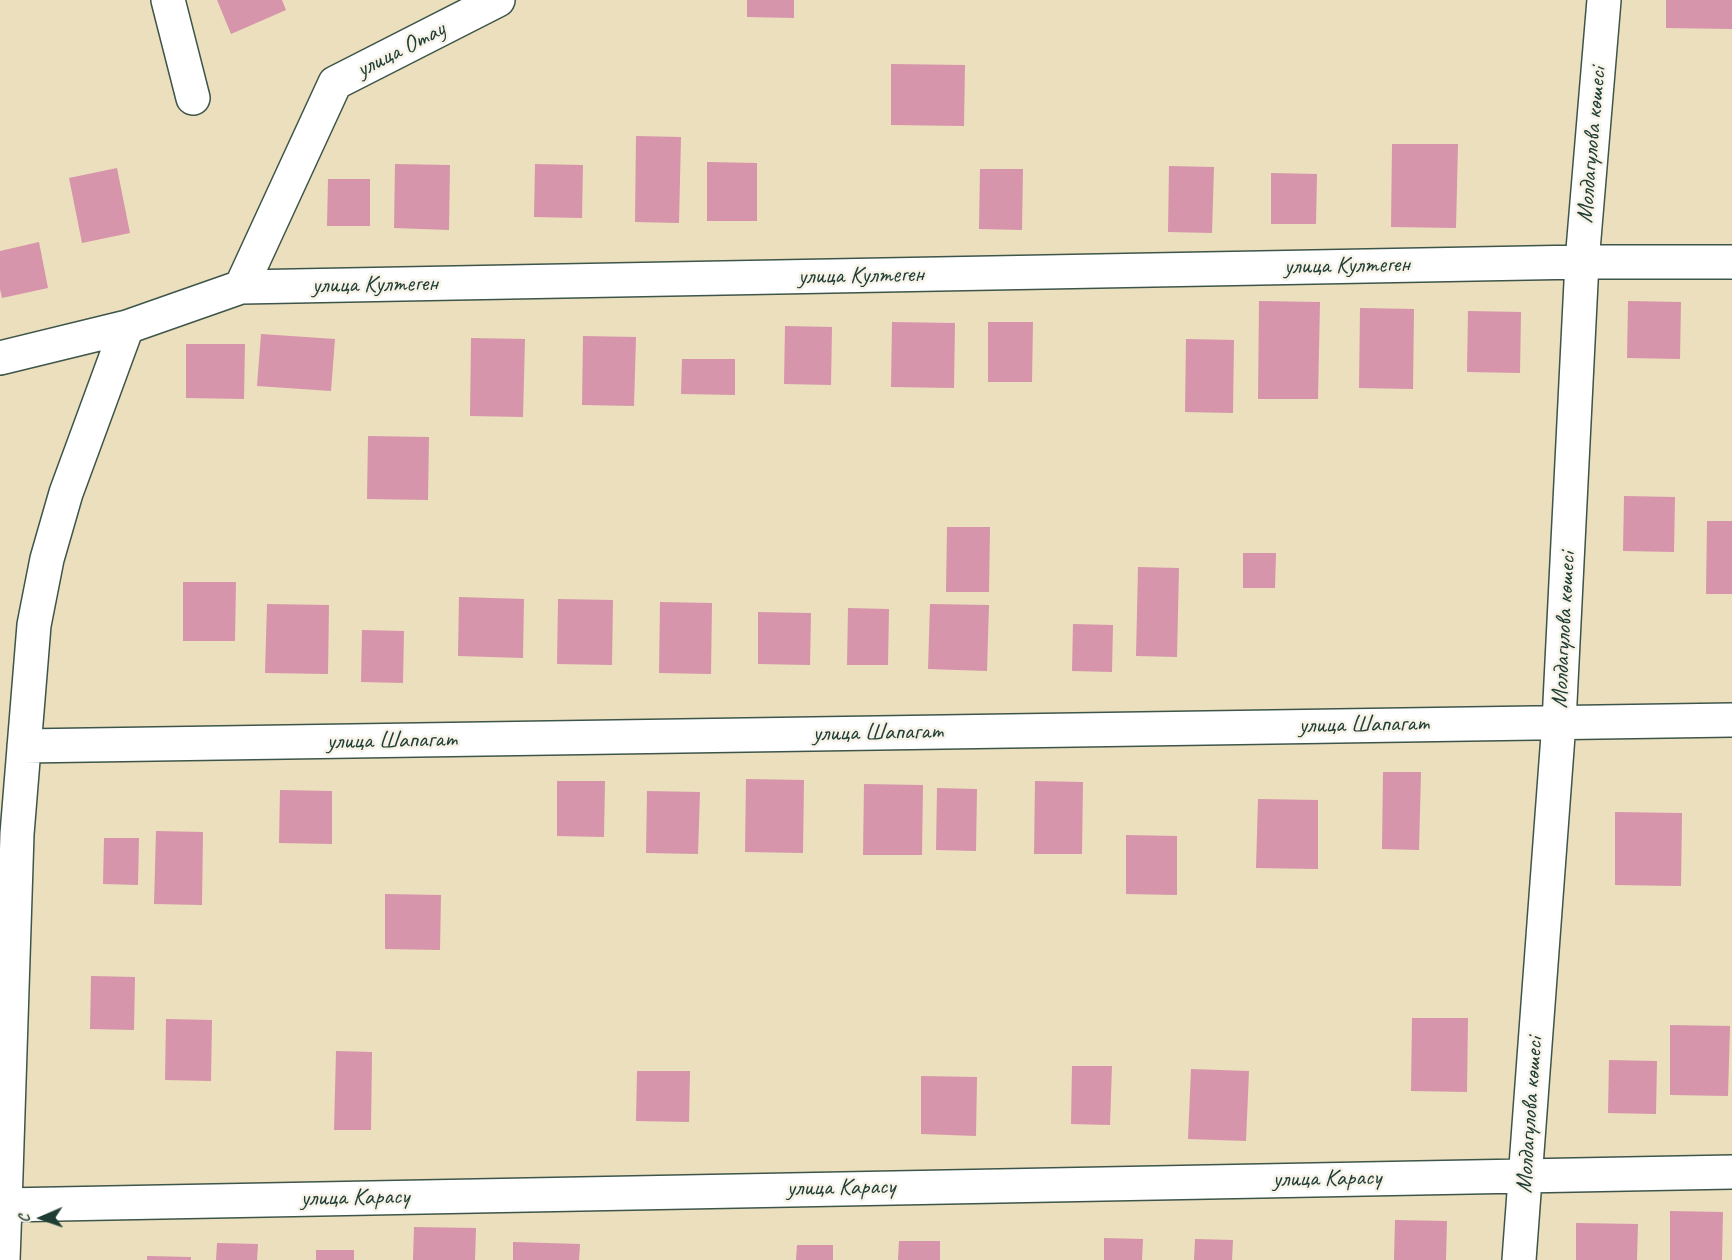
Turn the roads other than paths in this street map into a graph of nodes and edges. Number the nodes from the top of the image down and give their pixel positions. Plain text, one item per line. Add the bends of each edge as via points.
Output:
1 (168, 0) edge
2 (498, 0) edge
3 (1604, 0) edge
4 (193, 98) dead end
5 (1582, 262) junction
6 (1732, 262) edge
7 (241, 287) junction
8 (127, 327) junction
9 (0, 358) edge
10 (1732, 720) edge
11 (1559, 722) junction
12 (24, 746) junction
13 (8, 836) edge
14 (1732, 1172) edge
15 (1525, 1175) junction
16 (5, 1205) junction
17 (3, 1260) edge
18 (1519, 1260) edge

1 - 4 street
2 - 7 street, улица Отау via 335,83
3 - 5 street, Молдагулова көшесі
5 - 6 street, улица Култеген
5 - 7 street, улица Култеген
5 - 11 street, Молдагулова көшесі
7 - 8 street, улица Култеген
8 - 9 street, улица Култеген
8 - 12 street via 66,493 47,559 34,625
10 - 11 street, улица Шапагат
11 - 12 street, улица Шапагат
11 - 15 street, Молдагулова көшесі
12 - 13 street
13 - 16 street
14 - 15 street, улица Карасу
15 - 16 street, улица Карасу
15 - 18 street, Молдагулова көшесі
16 - 17 street

